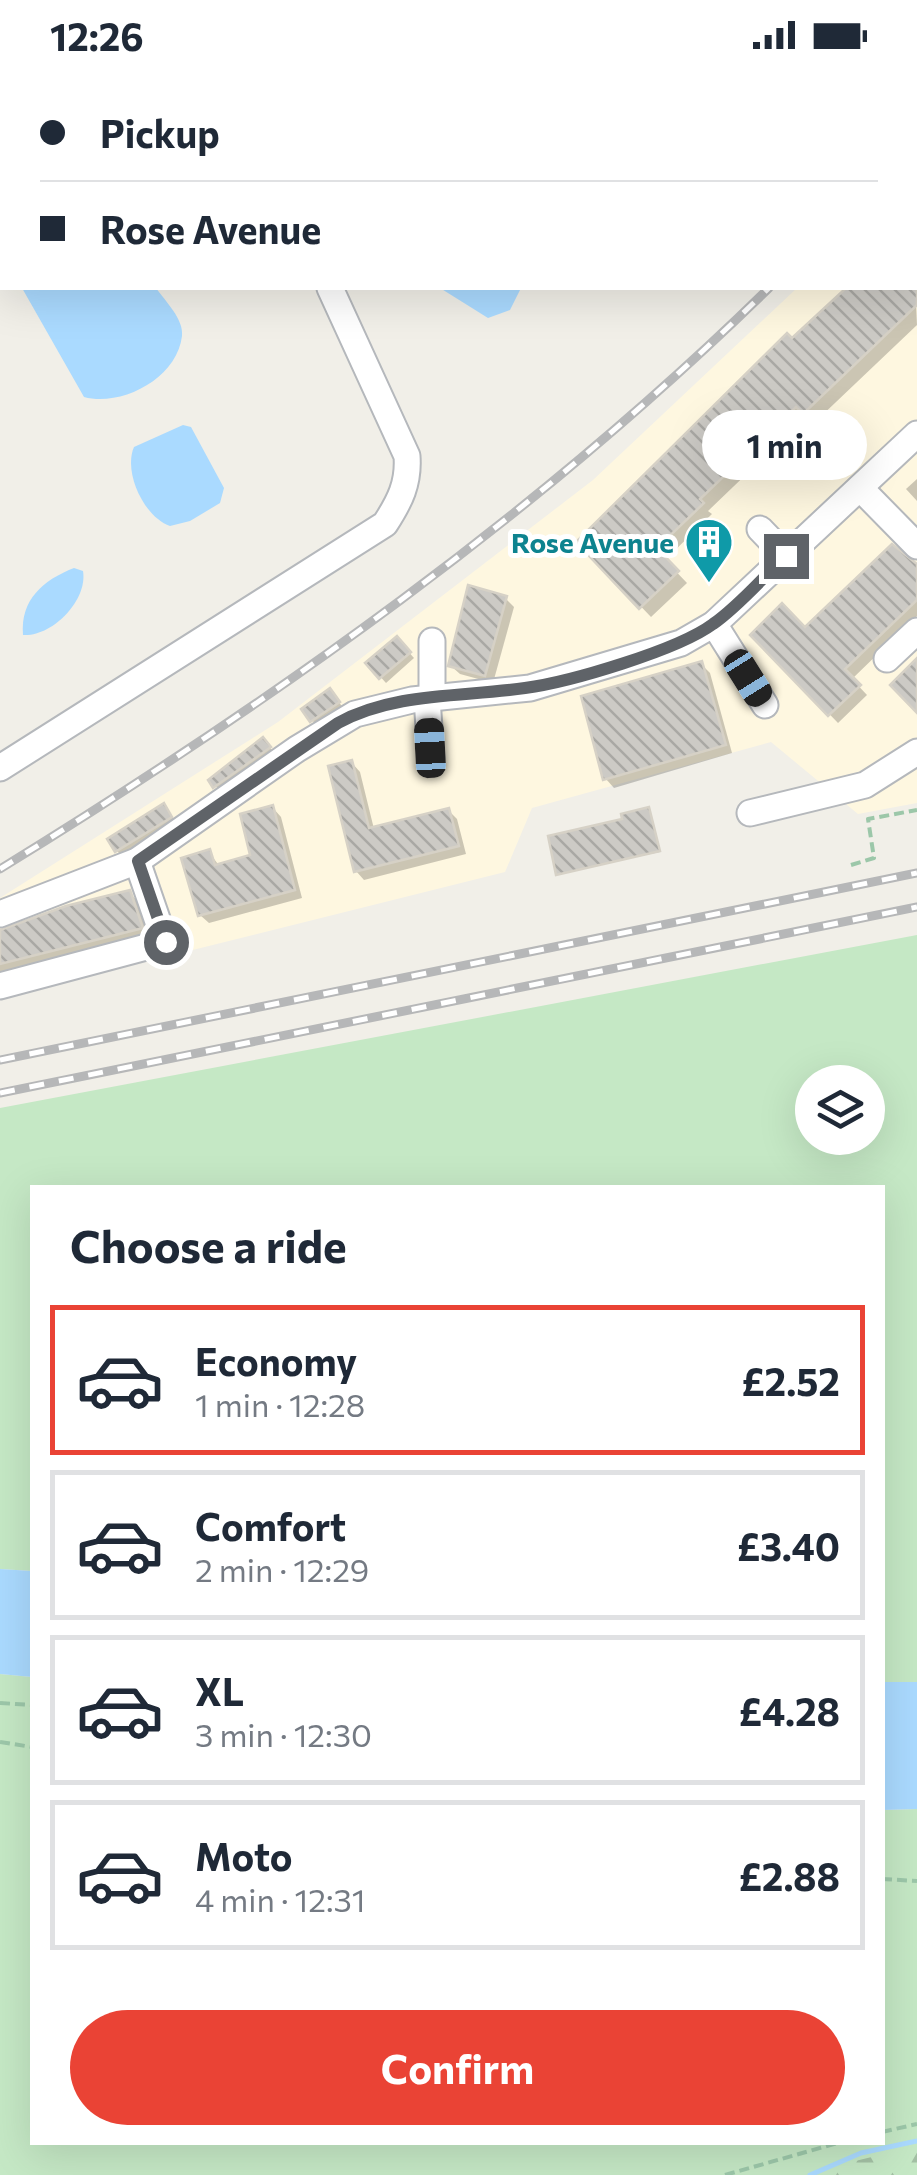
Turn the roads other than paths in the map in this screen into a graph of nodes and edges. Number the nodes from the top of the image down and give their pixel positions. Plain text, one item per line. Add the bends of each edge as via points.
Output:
1 (331, 290) edge
2 (917, 434) edge
3 (860, 488) junction
4 (760, 529) dead end
5 (917, 546) edge
6 (786, 556) junction
7 (714, 624) junction
8 (917, 631) edge
9 (432, 641) dead end
10 (887, 659) dead end
11 (430, 698) junction
12 (765, 705) dead end
13 (917, 752) edge
14 (432, 758) dead end
15 (0, 768) edge
16 (750, 813) dead end
17 (138, 861) junction
18 (0, 914) edge
19 (0, 986) edge

1 - 15 street via 407,456 401,499 384,524
2 - 3 street
3 - 5 street
3 - 6 street
4 - 6 street
6 - 7 street
7 - 11 street via 681,643 623,649 532,698
7 - 12 street
8 - 10 street
9 - 11 street
11 - 14 street
11 - 17 street via 354,714
13 - 16 street via 865,785
17 - 18 street
17 - 19 street via 166,942

